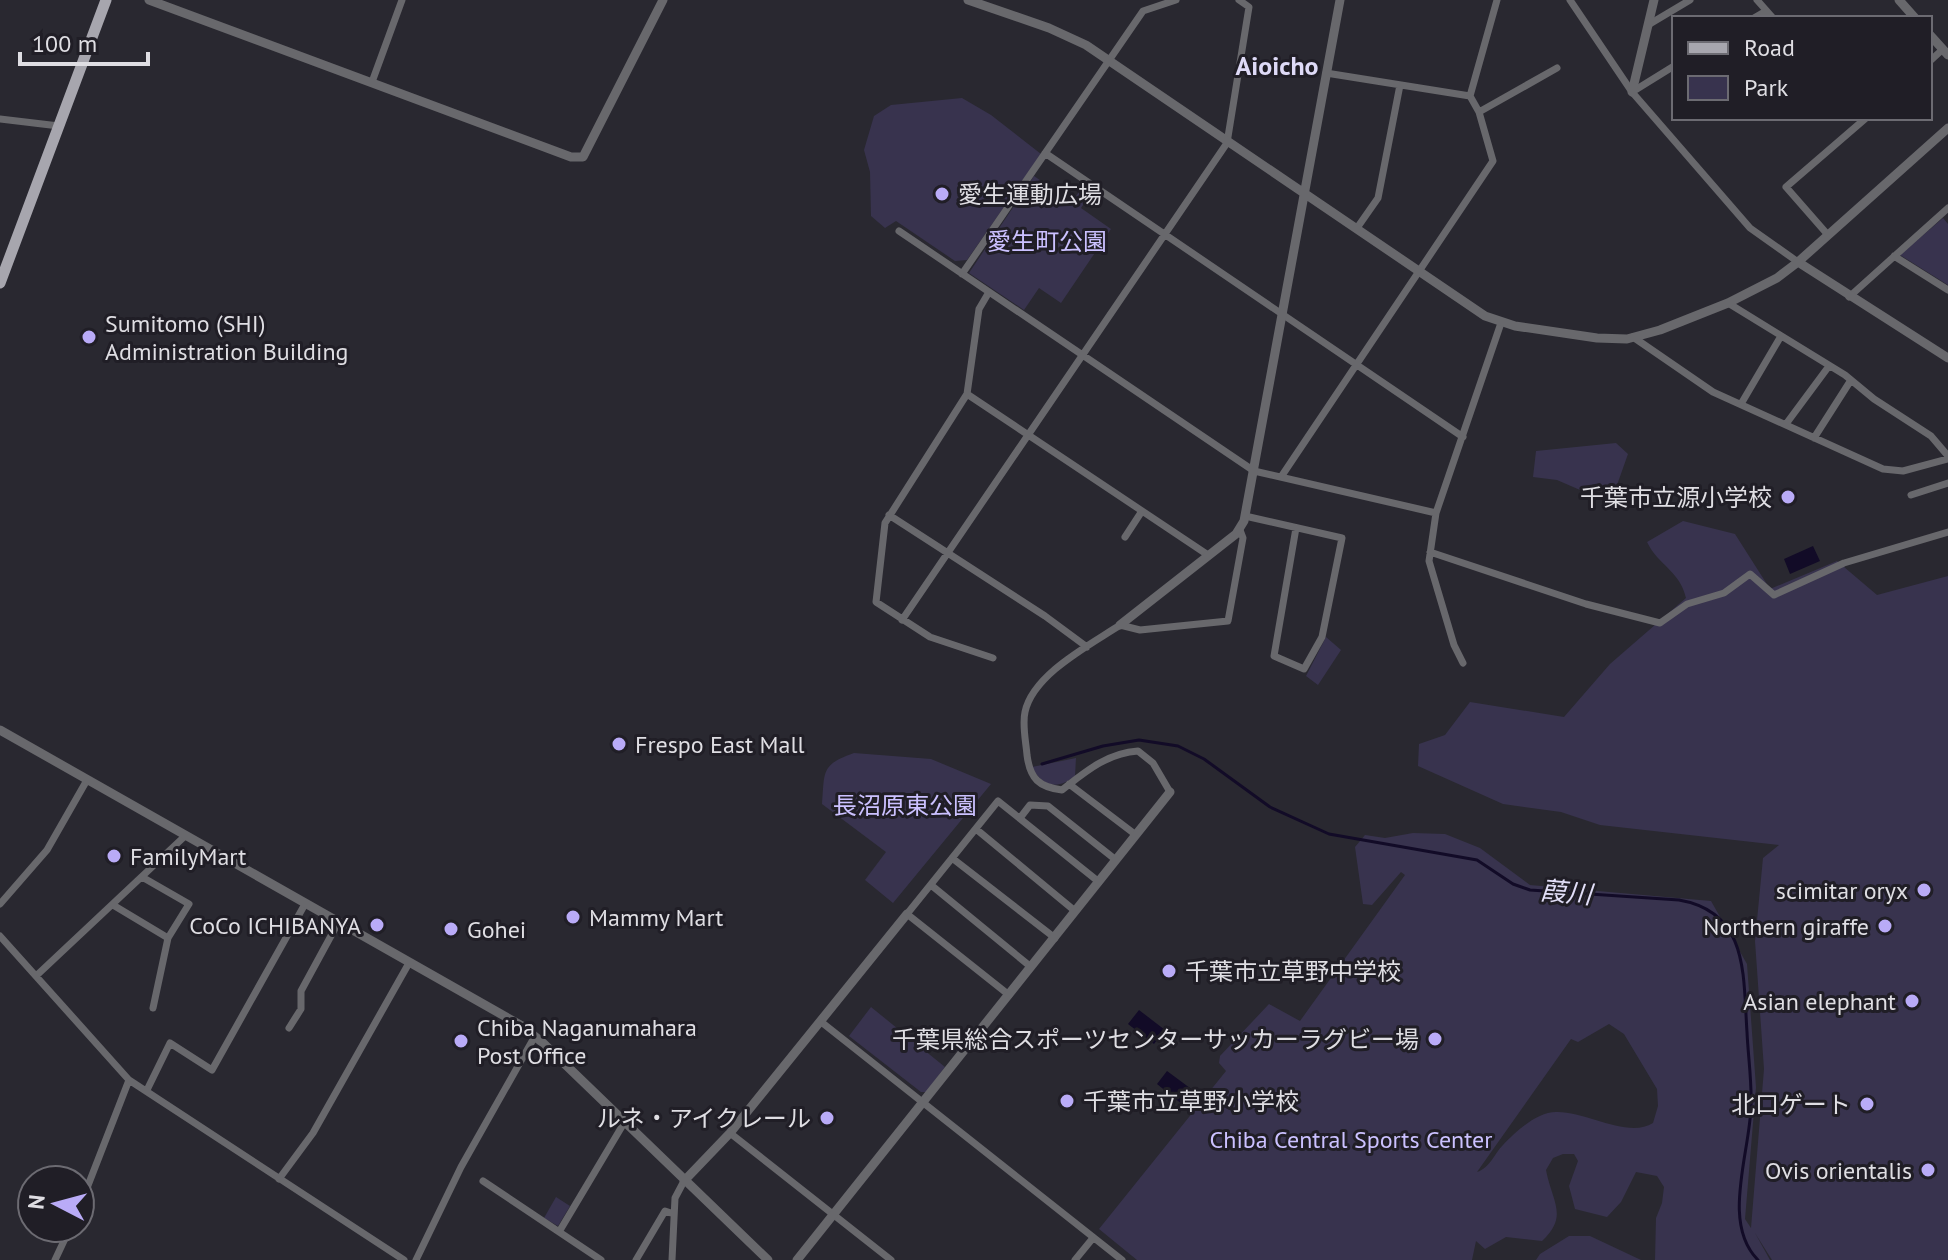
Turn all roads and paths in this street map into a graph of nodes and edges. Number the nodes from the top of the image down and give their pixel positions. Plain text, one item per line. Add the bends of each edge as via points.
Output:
1 (106, 0) edge
2 (149, 0) edge
3 (402, 0) edge
4 (663, 0) edge
5 (968, 0) edge
6 (1239, 0) edge
7 (1340, 0) edge
8 (1497, 0) edge
9 (1570, 0) edge
10 (1654, 0) edge
11 (1690, 0) edge
12 (1757, 0) edge
13 (1899, 0) edge
14 (1171, 1) edge
15 (1766, 11) junction
16 (1757, 16) edge
17 (1771, 16) edge
18 (1913, 16) edge
19 (1648, 25) junction
20 (1932, 37) edge
21 (1946, 52) edge
22 (1109, 61) junction
23 (1672, 67) edge
24 (1557, 68) dead end
25 (1326, 73) junction
26 (372, 82) junction
27 (1400, 85) junction
28 (1632, 92) junction
29 (1470, 96) junction
30 (1479, 112) junction
31 (0, 119) edge
32 (1863, 120) edge
33 (59, 126) junction
34 (1946, 134) edge
35 (1227, 143) junction
36 (1045, 153) junction
37 (1305, 193) junction
38 (1946, 213) edge
39 (1357, 228) junction
40 (899, 231) dead end
41 (1828, 235) junction
42 (1164, 236) junction
43 (1894, 256) junction
44 (1798, 262) junction
45 (1420, 271) junction
46 (962, 274) junction
47 (0, 283) edge
48 (1948, 290) edge
49 (989, 292) junction
50 (1849, 297) junction
51 (1728, 303) junction
52 (1283, 314) junction
53 (1501, 323) junction
54 (1781, 336) junction
55 (1633, 337) junction
56 (1083, 356) junction
57 (1948, 358) edge
58 (1357, 364) junction
59 (1829, 366) junction
60 (1851, 380) junction
61 (967, 394) junction
62 (1741, 404) junction
63 (1786, 424) junction
64 (1030, 434) junction
65 (1463, 437) junction
66 (1814, 438) junction
67 (1948, 458) edge
68 (1254, 471) junction
69 (1281, 477) junction
70 (1948, 483) edge
71 (1911, 495) dead end
72 (1142, 511) junction
73 (1436, 513) junction
74 (889, 515) junction
75 (1245, 516) junction
76 (1296, 528) junction
77 (1240, 530) junction
78 (1948, 532) edge
79 (1125, 537) dead end
80 (1430, 552) junction
81 (948, 554) junction
82 (1208, 555) junction
83 (902, 620) junction
84 (1120, 625) junction
85 (1087, 647) junction
86 (993, 658) dead end
87 (1463, 663) dead end
88 (0, 730) edge
89 (87, 780) junction
90 (1069, 784) junction
91 (1170, 792) joint
92 (1020, 818) junction
93 (976, 829) junction
94 (1136, 835) junction
95 (185, 836) junction
96 (952, 858) junction
97 (1116, 860) junction
98 (142, 877) junction
99 (1099, 882) junction
100 (931, 885) junction
101 (0, 904) edge
102 (305, 904) junction
103 (113, 905) junction
104 (1075, 911) junction
105 (907, 914) junction
106 (338, 923) junction
107 (0, 936) edge
108 (168, 938) junction
109 (1055, 938) junction
110 (409, 963) junction
111 (1031, 967) junction
112 (36, 976) junction
113 (1009, 995) junction
114 (153, 1008) dead end
115 (820, 1021) junction
116 (289, 1028) dead end
117 (535, 1036) junction
118 (129, 1080) junction
119 (147, 1090) junction
120 (924, 1102) junction
121 (624, 1123) junction
122 (730, 1133) junction
123 (96, 1165) edge
124 (279, 1179) junction
125 (483, 1181) dead end
126 (684, 1181) junction
127 (834, 1213) junction
128 (674, 1214) junction
129 (559, 1232) junction
130 (1093, 1238) junction
131 (404, 1260) edge
132 (416, 1260) edge
133 (601, 1260) edge
134 (636, 1260) edge
135 (672, 1260) edge
136 (768, 1260) edge
137 (797, 1260) edge
138 (891, 1260) edge
139 (1075, 1260) edge
140 (1122, 1260) edge

1 - 33 main road
2 - 26 street
3 - 26 street
4 - 26 street via 583,157 571,157
5 - 22 street via 1063,34
6 - 35 street via 1249,7
7 - 25 street
8 - 29 street
9 - 28 street
10 - 19 street
11 - 19 street
12 - 15 street
13 - 18 street
14 - 22 street via 1143,11
15 - 16 street
15 - 17 street
19 - 28 street
20 - 21 street
22 - 35 street
22 - 36 street
23 - 28 street
24 - 30 street
25 - 27 street
25 - 37 street
27 - 29 street
27 - 39 street via 1378,198
28 - 44 street via 1750,228
29 - 30 street
30 - 45 street via 1493,161
31 - 33 street
32 - 41 street via 1786,187
33 - 47 main road
34 - 41 street
35 - 37 street
35 - 42 street
36 - 42 street
36 - 46 street
37 - 39 street
37 - 52 street
38 - 43 street
39 - 45 street
40 - 46 street
41 - 44 street
42 - 52 street
42 - 56 street
43 - 48 street
43 - 50 street
44 - 50 street
44 - 51 street
45 - 53 street
45 - 58 street
46 - 49 street
49 - 56 street
49 - 61 street via 979,309
50 - 57 street
51 - 54 street
51 - 55 street
52 - 58 street
52 - 68 street
53 - 55 street via 1597,338
53 - 65 street
54 - 59 street
54 - 62 street
55 - 62 street via 1687,376
56 - 64 street
56 - 68 street
58 - 65 street
58 - 69 street
59 - 60 street
59 - 63 street
60 - 66 street
60 - 67 street via 1931,436
61 - 64 street
61 - 74 street
62 - 63 street
63 - 66 street
64 - 72 street
64 - 81 street
65 - 73 street
66 - 67 street via 1883,469 1903,471
68 - 69 street
68 - 75 street
69 - 73 street
70 - 71 street
72 - 79 street
72 - 82 street
73 - 80 street
74 - 81 street
74 - 83 street via 876,602
75 - 76 street
75 - 77 street
76 - 76 street via 1274,656 1304,669 1322,637 1342,538
77 - 82 street
77 - 84 street via 1243,538 1228,621 1140,630
78 - 80 street via 1844,563 1774,595 1750,574 1724,593 1687,604 1660,623
80 - 87 street
81 - 83 street
81 - 85 street
82 - 84 street
83 - 86 street via 930,637
84 - 85 street
85 - 90 street via 1061,662 1034,692 1023,716 1035,781 1062,790
88 - 89 street
89 - 95 street
89 - 101 street via 47,850
90 - 91 street via 1111,757 1138,751 1153,763
90 - 94 street
91 - 94 street
92 - 93 street via 998,801
92 - 97 street via 1030,805 1048,806
92 - 99 street
93 - 96 street
93 - 104 street
94 - 97 street
95 - 98 street
95 - 102 street
96 - 100 street
96 - 109 street
97 - 99 street
98 - 103 street
98 - 108 street via 189,904
99 - 104 street
100 - 105 street
100 - 111 street
102 - 106 street
102 - 119 street via 212,1070 170,1043
103 - 108 street
103 - 112 street
104 - 109 street
105 - 113 street
105 - 115 street
106 - 110 street
106 - 116 street via 301,991 301,1009
107 - 112 street
108 - 114 street
109 - 111 street
110 - 117 street
110 - 124 street via 313,1133
111 - 113 street
112 - 118 street
113 - 120 street
115 - 120 street
115 - 122 street
117 - 121 street
117 - 132 street
118 - 119 street
118 - 123 street
119 - 124 street
120 - 127 street
120 - 130 street
121 - 126 street
121 - 129 street
122 - 126 street
122 - 127 street
124 - 131 street
125 - 129 street
126 - 128 street
126 - 136 street
127 - 137 street
127 - 138 street
128 - 134 street via 665,1211
128 - 135 street
129 - 133 street
130 - 139 street
130 - 140 street

